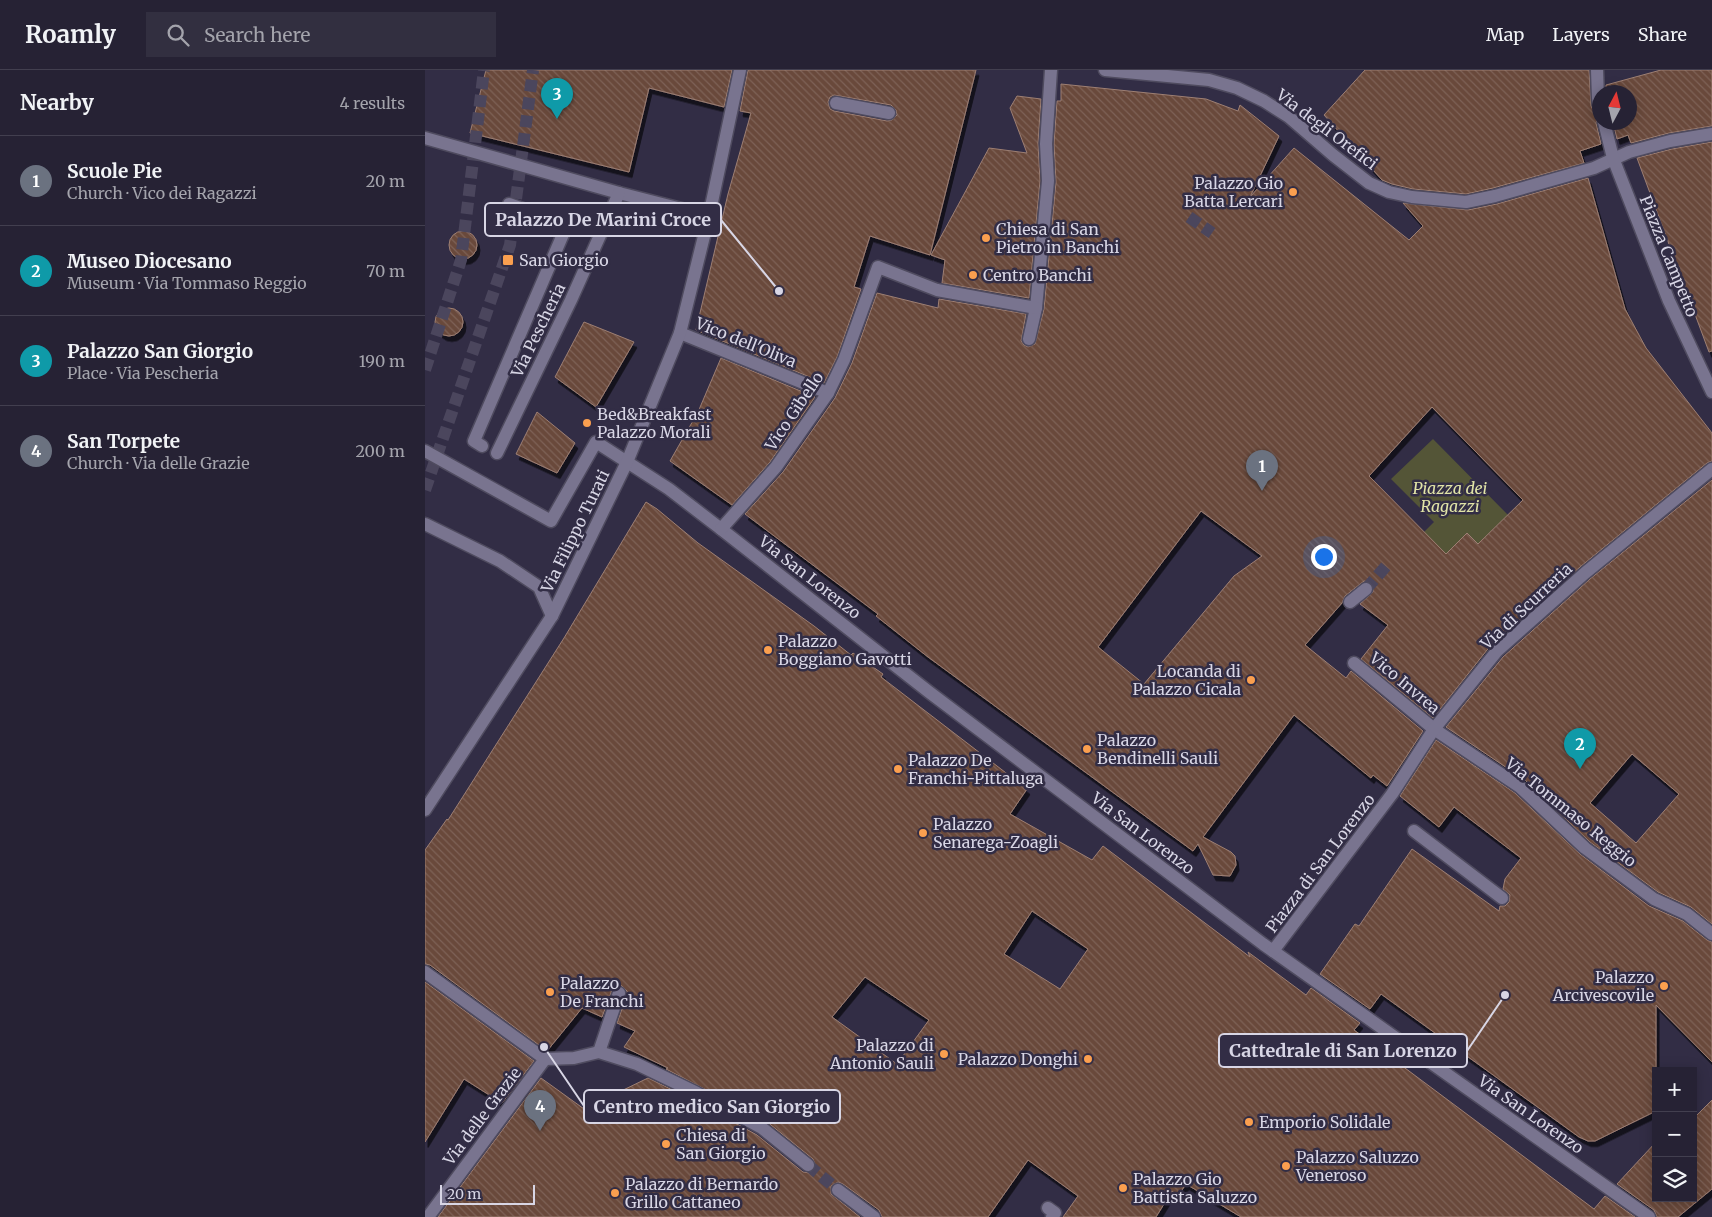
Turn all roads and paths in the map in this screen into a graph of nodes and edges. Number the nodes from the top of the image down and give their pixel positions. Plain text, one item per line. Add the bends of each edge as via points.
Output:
1 (740, 70) edge
2 (1051, 70) edge
3 (1105, 70) edge
4 (1597, 70) edge
5 (1598, 85) edge
6 (836, 103) dead end
7 (889, 113) dead end
8 (1606, 130) edge
9 (1712, 134) edge
10 (425, 138) edge
11 (1613, 158) junction
12 (619, 192) junction
13 (509, 204) dead end
14 (709, 216) junction
15 (1036, 308) junction
16 (680, 333) junction
17 (1029, 339) dead end
18 (1712, 392) edge
19 (828, 393) junction
20 (482, 446) dead end
21 (425, 450) edge
22 (497, 453) dead end
23 (627, 462) junction
24 (1712, 469) edge
25 (425, 524) edge
26 (721, 529) junction
27 (1366, 589) tunnel mouth
28 (1351, 602) dead end
29 (552, 616) junction
30 (1354, 663) dead end
31 (1434, 729) junction
32 (1392, 794) joint
33 (425, 810) edge
34 (1414, 832) dead end
35 (1502, 898) dead end
36 (1712, 934) edge
37 (1273, 952) junction
38 (425, 972) edge
39 (619, 993) dead end
40 (599, 1052) junction
41 (545, 1059) junction
42 (808, 1165) tunnel mouth
43 (838, 1190) tunnel mouth
44 (428, 1217) edge
45 (874, 1217) edge
46 (1649, 1217) edge

1 - 14 street
2 - 15 street via 1048,181
3 - 11 street, Via degli Orefici via 1209,80 1237,88 1289,117 1369,183 1412,197 1466,202 1594,168
4 - 5 street
6 - 7 street
8 - 11 street, Piazza Campetto
9 - 11 street, Via degli Orefici via 1670,141
10 - 12 street
11 - 18 street, Piazza Campetto via 1669,301
12 - 14 street
12 - 22 street, Via Pescheria
13 - 20 street via 567,225 474,441
14 - 16 street
15 - 17 street
15 - 19 street, Vico Gibello via 931,287 878,267 844,360
16 - 19 street, Vico dell'Oliva
16 - 23 street
19 - 26 street, Vico Gibello via 776,467
21 - 23 street, Via Filippo Turati via 551,521 596,442
23 - 26 street, Via San Lorenzo
23 - 29 street, Via Filippo Turati
24 - 31 street, Via di Scurreria via 1585,573 1497,651
25 - 29 street, Via Filippo Turati via 500,561 539,587
26 - 37 street, Via San Lorenzo via 929,692
27 - 28 street
29 - 33 street, Via Filippo Turati
30 - 31 street, Vico Invrea
31 - 32 street, Via di Scurreria
31 - 36 street, Via Tommaso Reggio via 1520,787 1585,848 1654,899 1687,914
32 - 37 street, Piazza di San Lorenzo
34 - 35 street
37 - 46 street, Via San Lorenzo
38 - 41 street
39 - 40 street
40 - 41 street via 574,1058
40 - 42 street via 637,1064 756,1124
41 - 44 street, Via delle Grazie
43 - 45 street

